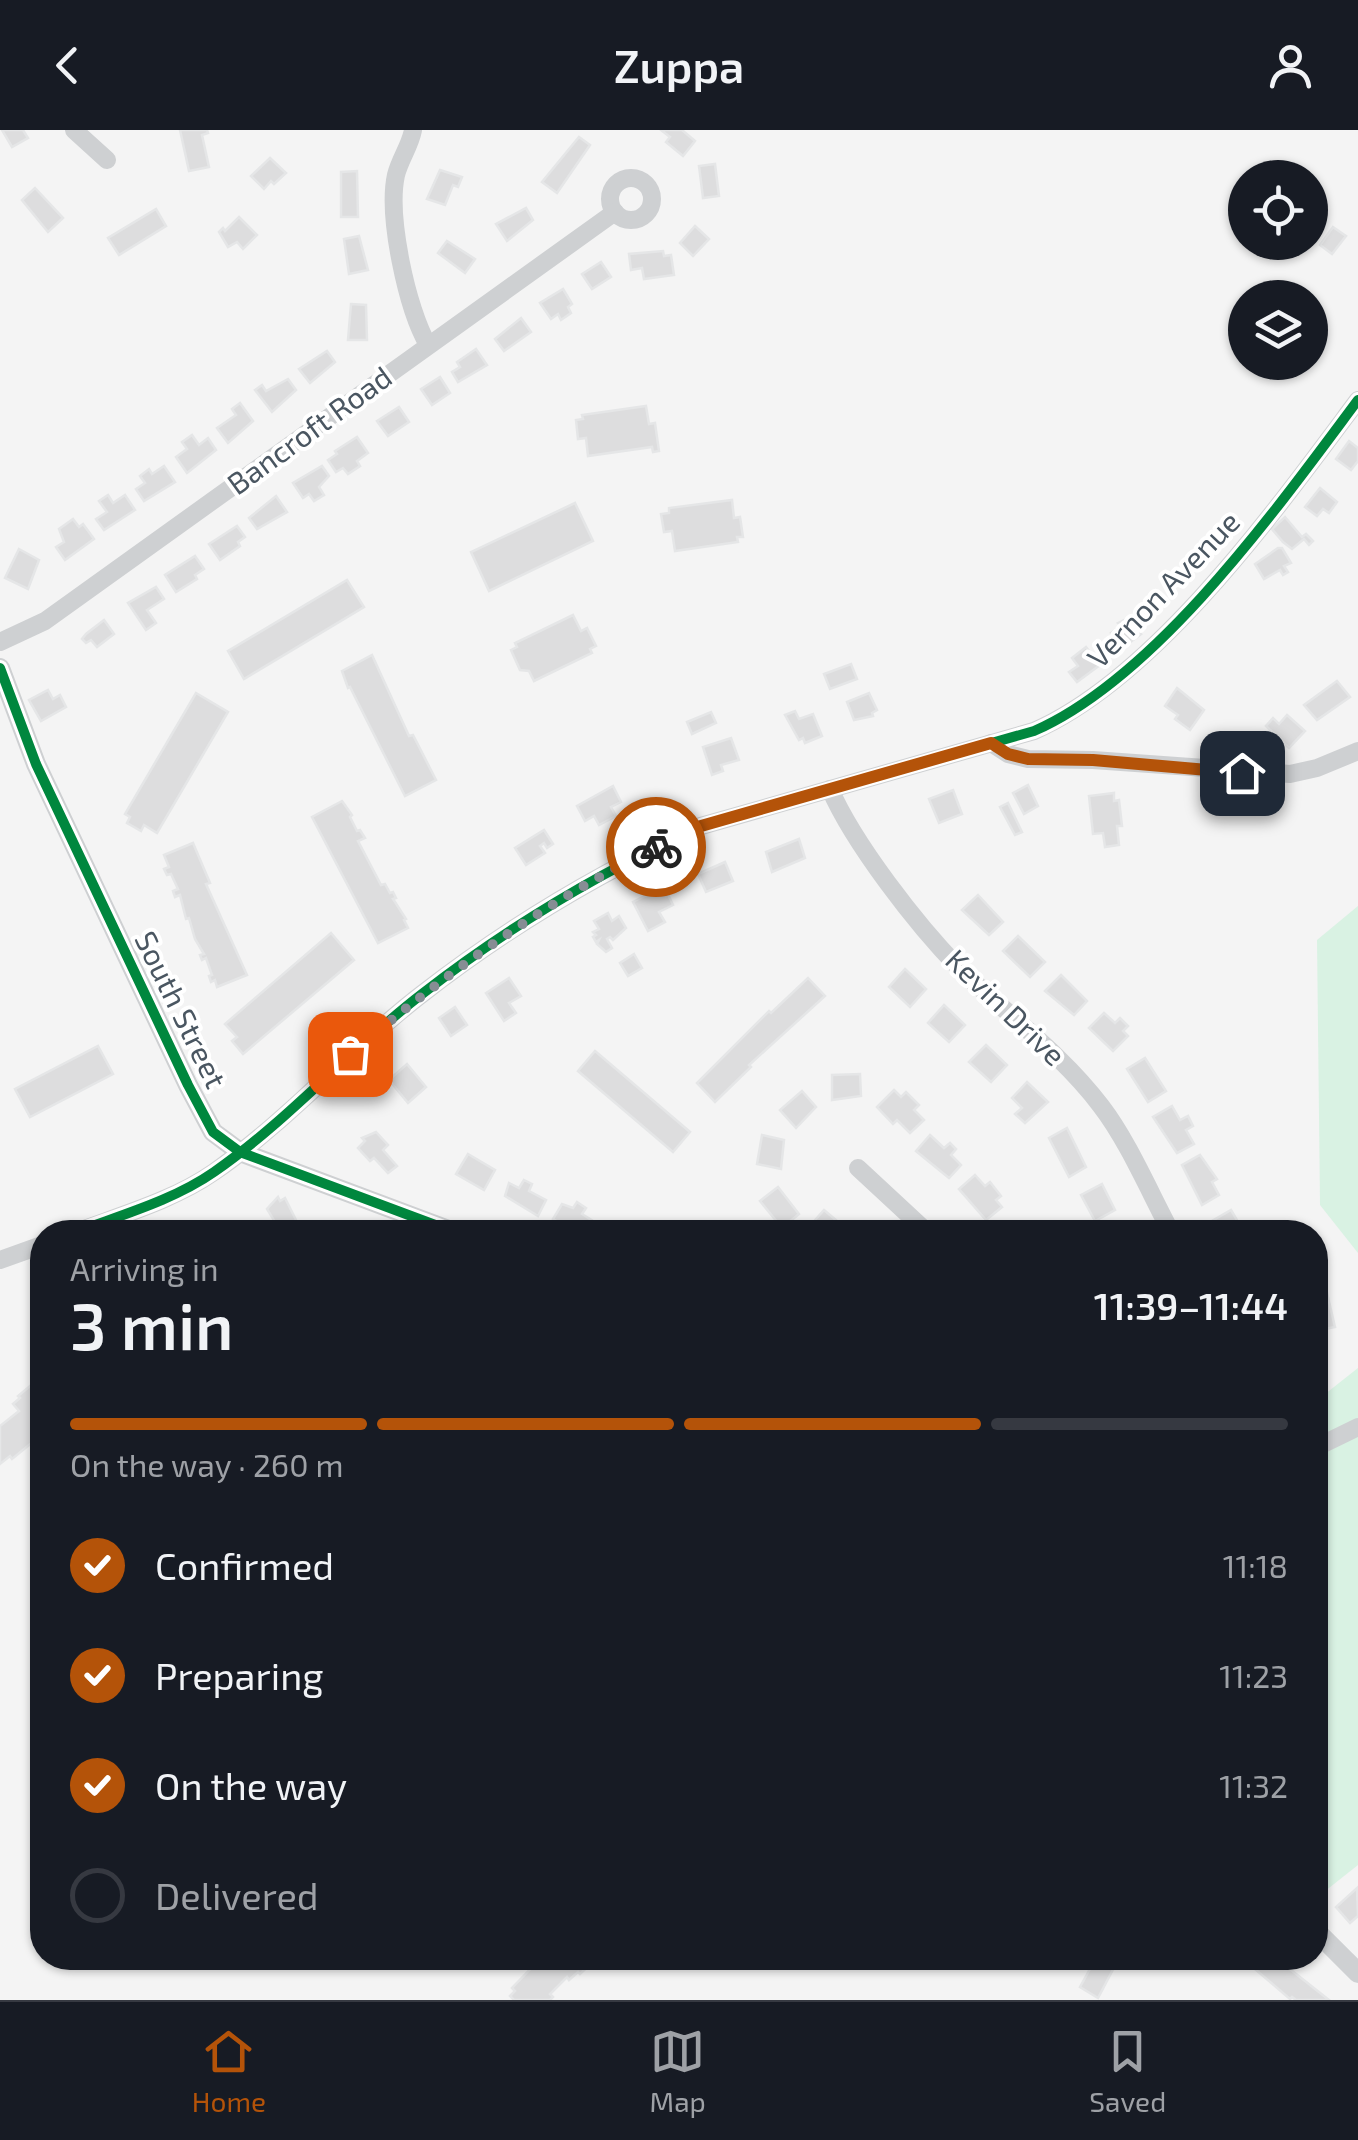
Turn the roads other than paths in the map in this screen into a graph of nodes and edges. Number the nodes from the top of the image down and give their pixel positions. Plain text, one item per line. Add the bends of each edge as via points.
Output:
1 (74, 130) edge
2 (413, 130) edge
3 (107, 160) dead end
4 (615, 212) dead end
5 (428, 345) junction
6 (1358, 400) edge
7 (0, 642) edge
8 (0, 668) edge
9 (991, 743) junction
10 (1358, 750) edge
11 (830, 790) junction
12 (240, 1152) junction
13 (858, 1168) dead end
14 (108, 1220) edge
15 (422, 1220) edge
16 (914, 1220) edge
17 (1164, 1220) edge
18 (30, 1249) edge
19 (0, 1260) edge
20 (1358, 1427) edge
21 (1328, 1442) edge
22 (1328, 1943) edge
23 (1358, 1973) edge

1 - 3 street
2 - 5 street via 396,176 396,234
4 - 5 street, Bancroft Road
5 - 7 street, Bancroft Road via 45,621
6 - 9 street, Vernon Avenue via 1247,542 1147,652 1068,716
8 - 12 street, South Street via 36,764 188,1086 213,1132
9 - 10 street via 1028,759 1290,774
9 - 11 street, Vernon Avenue
11 - 12 street, Vernon Avenue via 701,826 595,878 422,994
11 - 17 street, Kevin Drive via 842,816 959,968 1103,1108
12 - 14 street, Vernon Avenue via 212,1174
12 - 15 street, South Street
13 - 16 street
18 - 19 street
20 - 21 street
22 - 23 street

